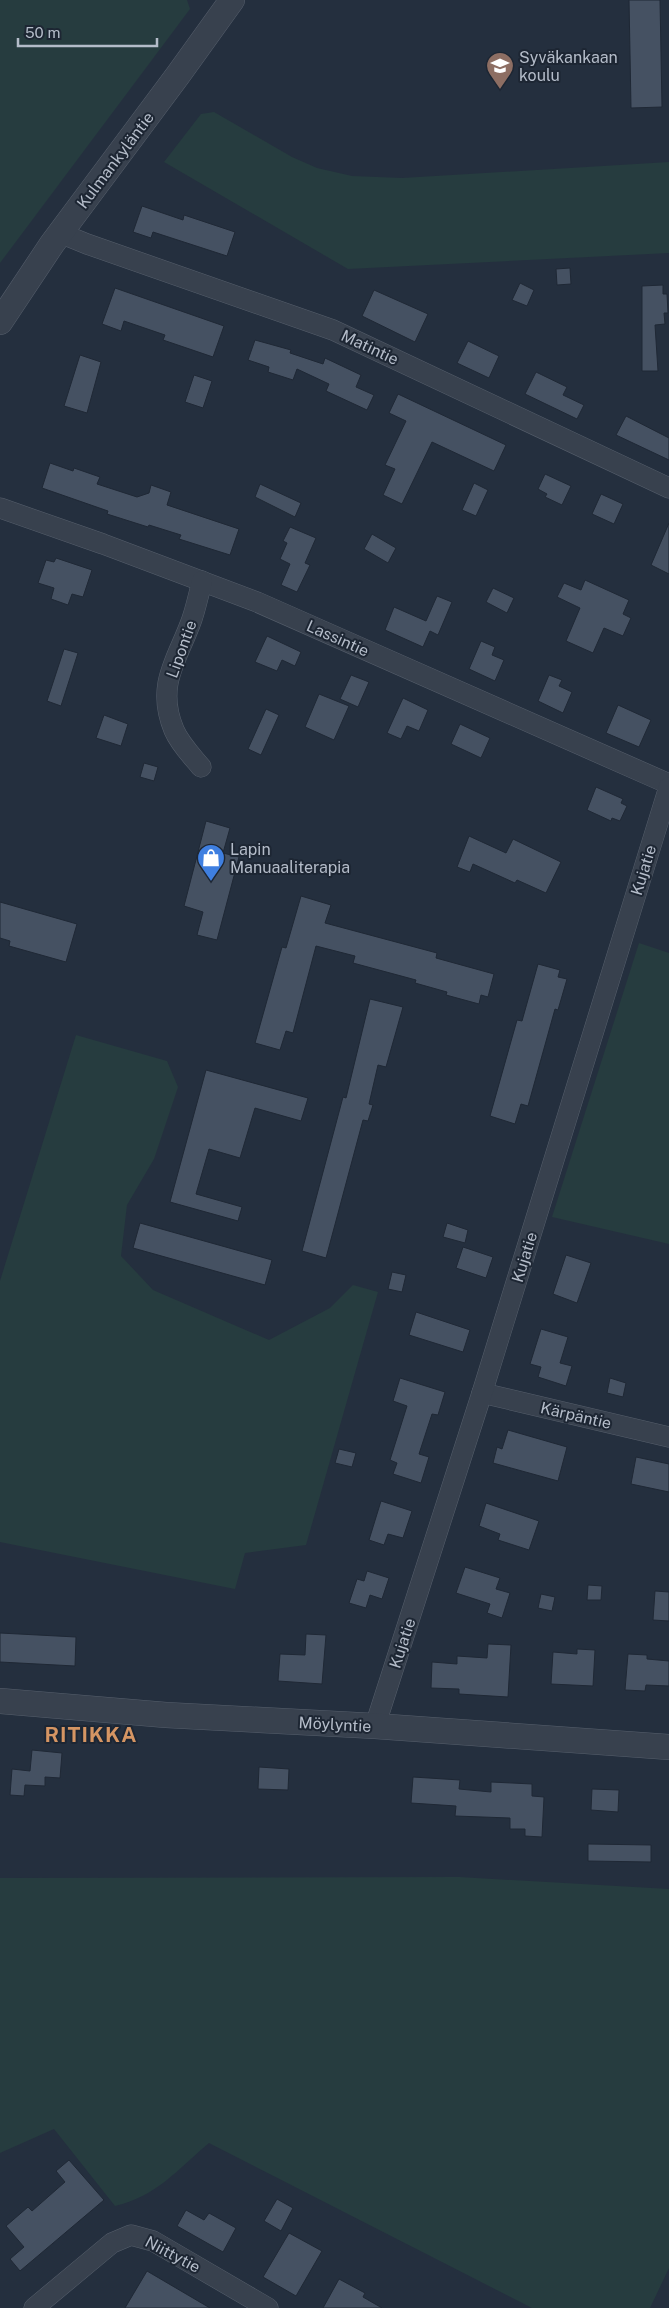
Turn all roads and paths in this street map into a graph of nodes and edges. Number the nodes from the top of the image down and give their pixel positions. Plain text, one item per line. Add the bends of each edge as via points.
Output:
1 (232, 0) edge
2 (60, 233) junction
3 (0, 322) edge
4 (669, 488) edge
5 (0, 508) edge
6 (202, 581) junction
7 (201, 767) dead end
8 (669, 786) edge
9 (482, 1393) junction
10 (669, 1437) edge
11 (0, 1701) edge
12 (375, 1726) junction
13 (669, 1747) edge
14 (34, 2308) edge
15 (268, 2308) edge

1 - 2 street, Kulmankyläntie
2 - 3 street, Kulmankyläntie
2 - 4 street, Matintie via 333,330
5 - 6 street, Lassintie
6 - 7 street, Lipontie via 192,618 172,664 167,688 173,729
6 - 8 street, Lassintie via 257,602
8 - 9 street, Kujatie
9 - 10 street, Kärpäntie
9 - 12 street, Kujatie
11 - 12 street, Möylyntie via 166,1715
12 - 13 street, Möylyntie
14 - 15 street, Niittytie via 112,2243 135,2236 153,2241

